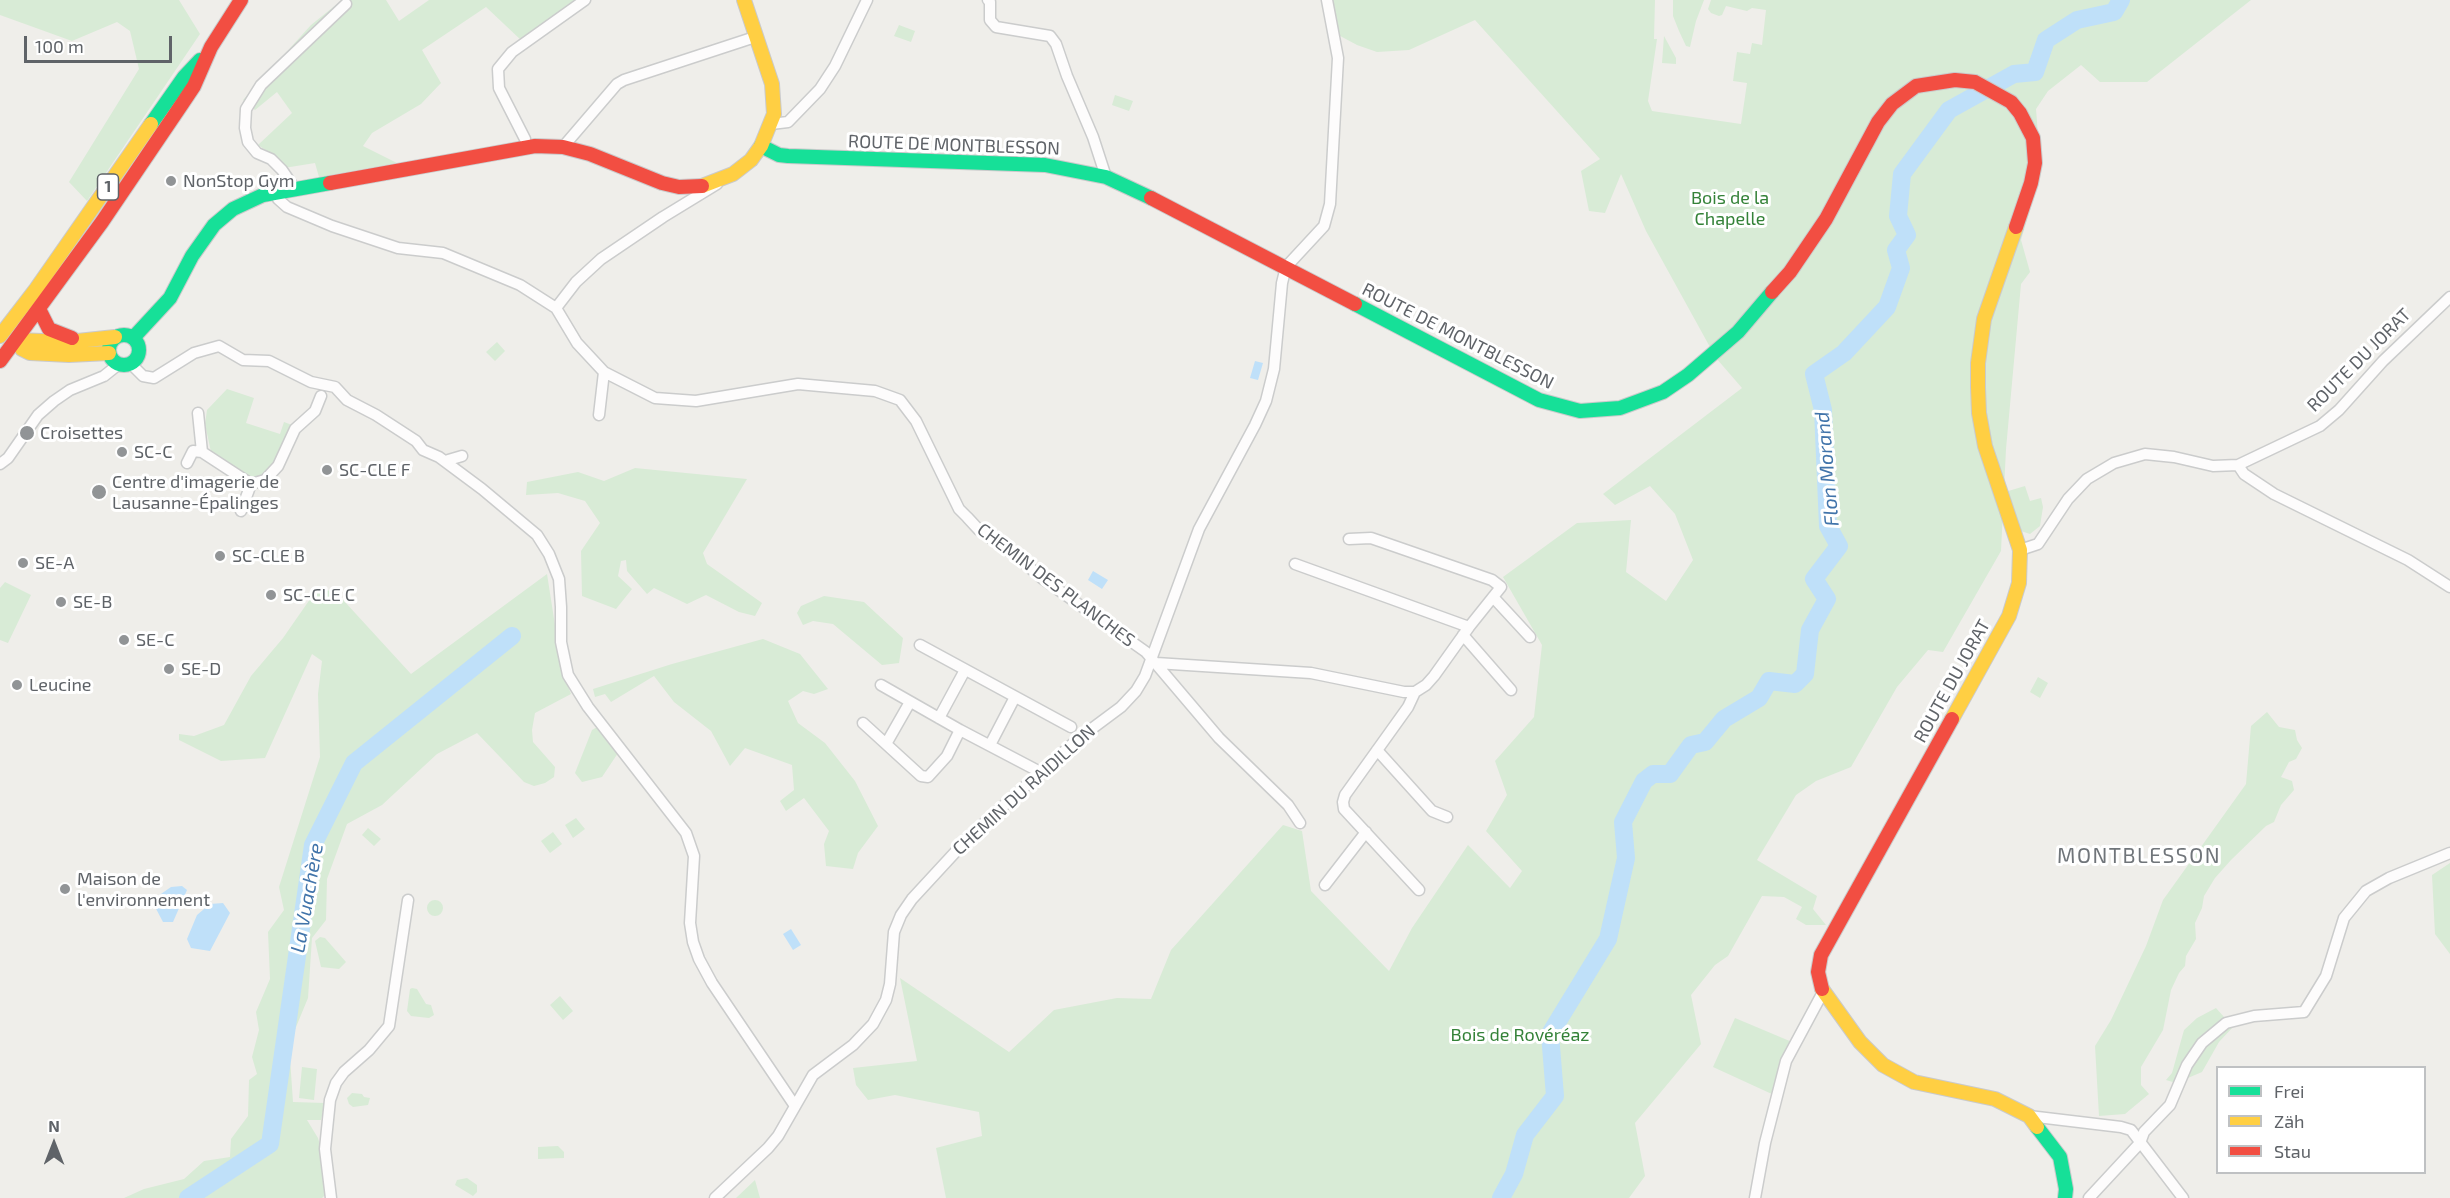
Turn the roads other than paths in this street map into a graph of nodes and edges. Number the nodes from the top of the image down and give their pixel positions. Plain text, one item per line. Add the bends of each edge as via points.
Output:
1 (241, 0) edge
2 (585, 0) edge
3 (744, 0) edge
4 (867, 0) edge
5 (988, 0) edge
6 (1327, 0) edge
7 (346, 4) dead end
8 (755, 37) junction
9 (211, 47) junction
10 (771, 123) junction
11 (525, 139) dead end
12 (761, 146) junction
13 (563, 147) junction
14 (1106, 177) junction
15 (724, 179) junction
16 (295, 189) junction
17 (276, 192) junction
18 (1286, 267) junction
19 (2450, 297) edge
20 (556, 308) junction
21 (39, 309) junction
22 (2, 331) edge
23 (115, 337) junction
24 (133, 338) junction
25 (17, 340) junction
26 (80, 341) junction
27 (109, 353) junction
28 (0, 361) edge
29 (125, 364) junction
30 (604, 372) junction
31 (321, 396) dead end
32 (198, 413) dead end
33 (598, 415) dead end
34 (202, 452) junction
35 (462, 456) dead end
36 (444, 461) junction
37 (187, 463) dead end
38 (0, 464) edge
39 (2238, 465) junction
40 (251, 484) junction
41 (241, 511) dead end
42 (1348, 539) dead end
43 (2020, 550) junction
44 (1295, 564) dead end
45 (2450, 587) edge
46 (1493, 597) junction
47 (1466, 631) junction
48 (1530, 637) dead end
49 (920, 645) dead end
50 (1154, 661) junction
51 (966, 670) junction
52 (881, 685) dead end
53 (1511, 690) dead end
54 (1415, 692) junction
55 (1015, 697) junction
56 (910, 702) junction
57 (939, 718) junction
58 (862, 723) dead end
59 (1071, 727) dead end
60 (960, 730) junction
61 (886, 744) junction
62 (990, 746) junction
63 (1377, 750) junction
64 (1042, 773) junction
65 (1447, 817) dead end
66 (1299, 823) dead end
67 (1366, 832) junction
68 (2450, 853) edge
69 (1325, 885) dead end
70 (1419, 890) dead end
71 (408, 900) dead end
72 (1823, 992) junction
73 (795, 1106) junction
74 (2029, 1116) junction
75 (2140, 1143) junction
76 (331, 1198) edge
77 (715, 1198) edge
78 (1755, 1198) edge
79 (2065, 1198) edge
80 (2089, 1198) edge
81 (2183, 1198) edge

1 - 9 street, 1
2 - 11 street via 512,52 498,69 499,88
3 - 8 street
4 - 10 street via 820,89 788,122
5 - 14 street via 990,20 996,27 1050,36 1056,44
6 - 18 street via 1338,58 1330,204 1324,225
7 - 16 street via 261,85 246,109 248,142 257,153 271,159
8 - 10 street via 772,84
8 - 13 street via 620,82
9 - 21 street, 1 via 194,86
9 - 22 street, 1 via 184,77
10 - 12 street
12 - 14 street, ROUTE DE MONTBLESSON via 779,155 1045,165
12 - 15 street via 741,169
13 - 15 street via 662,183 702,186
13 - 16 street via 515,149
14 - 18 street, ROUTE DE MONTBLESSON
15 - 20 street via 601,259
16 - 17 street
17 - 20 street, CHEMIN DES PLANCHES via 287,207 325,223 398,248 444,254 520,285
17 - 24 street via 244,203 214,225 170,298
18 - 43 street, ROUTE DE MONTBLESSON via 1539,400 1580,411 1620,408 1642,402 1672,386 1756,313 1826,219 1878,122 1892,104 1916,86 1955,80 1975,82 2011,102 2033,138 2035,162 2031,183 1984,319 1978,363 1979,413 1995,482
18 - 50 street, CHEMIN DU RAIDILLON via 1274,369 1266,401 1198,529
19 - 39 street, ROUTE DU JORAT via 2320,426
20 - 30 street, CHEMIN DES PLANCHES via 577,343
21 - 25 street, 1
21 - 26 street via 49,329
22 - 25 street
23 - 24 street via 124,334
23 - 26 street
23 - 27 street
24 - 29 street via 138,353
25 - 26 street
25 - 27 street via 30,354
25 - 28 street, 1
27 - 29 street via 112,359
29 - 36 street via 154,378 187,357 215,346 246,361 269,361 311,382 334,387 347,400
29 - 38 street via 63,393
30 - 33 street
30 - 50 street, CHEMIN DES PLANCHES via 655,398 696,401 798,384 876,391 900,400 916,421 959,509 979,530
31 - 40 street via 315,411 295,429 278,466 265,480
32 - 34 street
34 - 37 street via 193,451
34 - 40 street
35 - 36 street
36 - 73 street via 531,529 549,554 560,587 561,642 568,675 588,707 686,833 694,855 690,923 699,959
39 - 43 street, ROUTE DU JORAT via 2213,466 2145,454 2114,463 2087,480 2068,499 2038,544
39 - 45 street via 2244,474 2274,494 2408,560
40 - 41 street
42 - 46 street via 1371,538 1492,580 1501,587
43 - 72 street, ROUTE DU JORAT via 2019,583 2009,616 1821,955 1818,972
44 - 47 street
46 - 47 street
46 - 48 street
47 - 53 street
47 - 54 street via 1434,676
49 - 51 street
50 - 54 street via 1311,673
50 - 64 street, CHEMIN DU RAIDILLON via 1129,699
50 - 66 street via 1219,738 1288,805
51 - 55 street
51 - 57 street
52 - 56 street
54 - 63 street
55 - 59 street
55 - 62 street
56 - 57 street
56 - 61 street
57 - 60 street
58 - 61 street
60 - 61 street via 947,756 928,777 921,776
60 - 62 street
62 - 64 street
63 - 65 street via 1432,811
63 - 67 street via 1343,802 1344,809
64 - 73 street, CHEMIN DU RAIDILLON via 965,840 907,906 894,932 891,977 879,1016 860,1039 813,1076
67 - 69 street
67 - 70 street
68 - 75 street via 2366,891 2344,918 2326,976 2304,1012 2254,1016 2226,1023 2202,1043 2187,1065 2170,1105 2144,1132
71 - 76 street via 389,1026 344,1072 330,1100 325,1149
72 - 74 street, ROUTE DU JORAT via 1860,1042 1883,1065 1914,1082 1995,1099
72 - 78 street via 1786,1061
73 - 77 street, CHEMIN DU RAIDILLON via 768,1148
74 - 75 street via 2121,1127 2131,1130
74 - 79 street, ROUTE DU JORAT via 2060,1157
75 - 80 street
75 - 81 street

